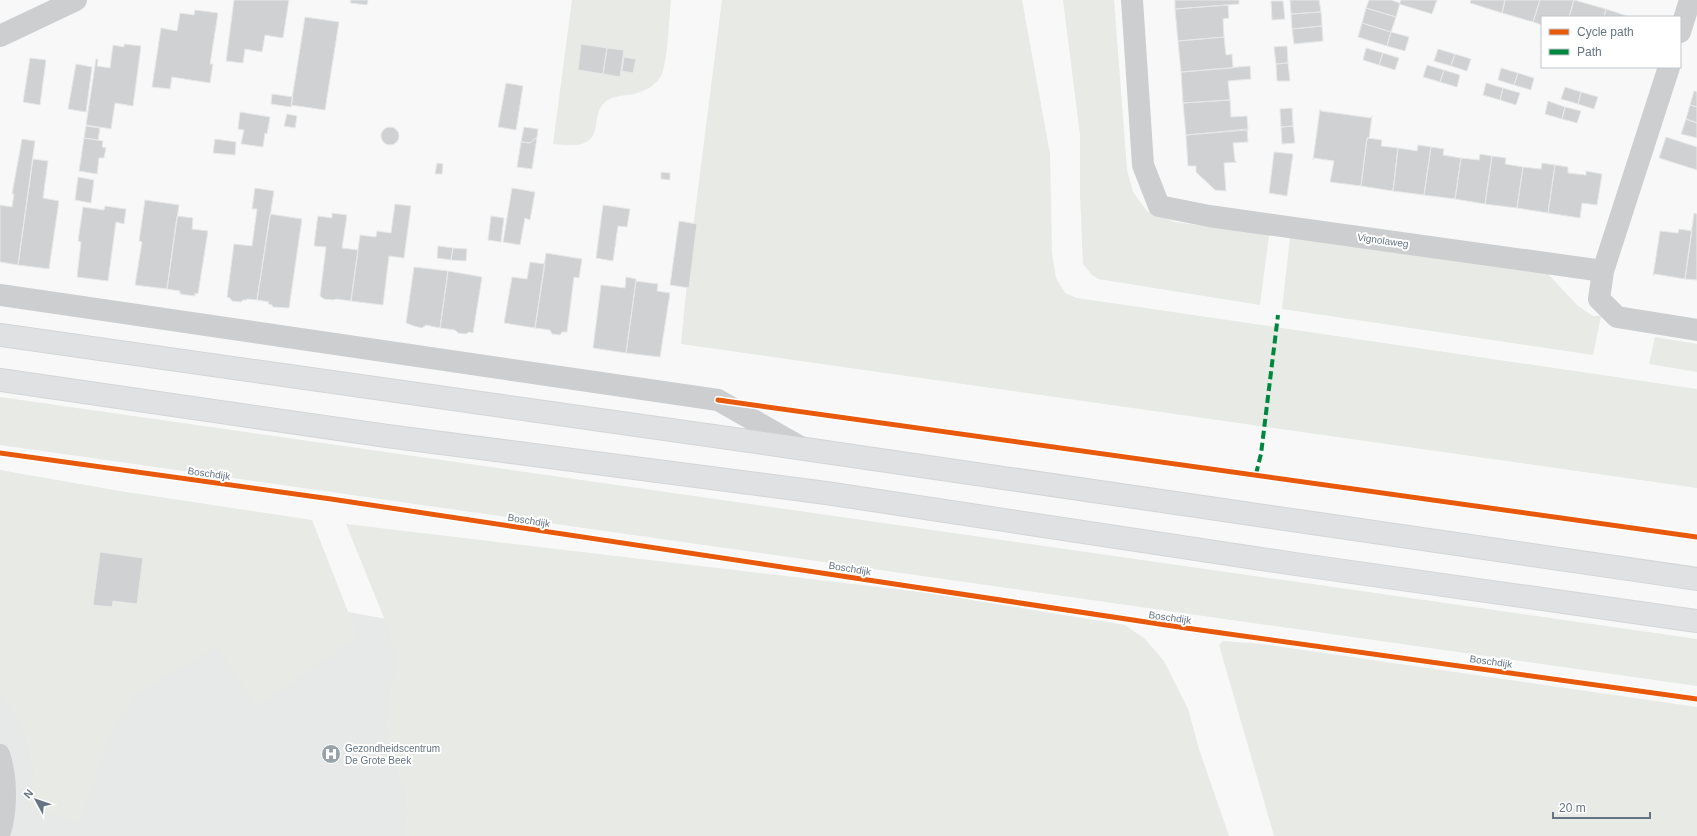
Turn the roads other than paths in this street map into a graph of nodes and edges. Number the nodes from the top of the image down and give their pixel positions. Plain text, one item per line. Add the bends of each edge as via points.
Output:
1 (76, 0) edge
2 (1132, 0) edge
3 (1690, 0) edge
4 (1681, 29) edge
5 (0, 36) edge
6 (1669, 68) edge
7 (1603, 271) junction
8 (0, 295) edge
9 (1697, 330) edge
10 (0, 335) edge
11 (0, 380) edge
12 (805, 449) junction
13 (1697, 579) edge
14 (1697, 621) edge
15 (0, 754) edge
16 (0, 835) edge

1 - 5 street
2 - 7 street, Vignolaweg via 1143,165 1159,206 1209,216
3 - 4 street
6 - 7 street
7 - 9 street via 1599,298 1617,317
8 - 12 street via 718,400
10 - 12 main road
11 - 14 main road via 387,436 826,493 1294,564
12 - 13 main road
15 - 16 lane via 5,770 4,822

